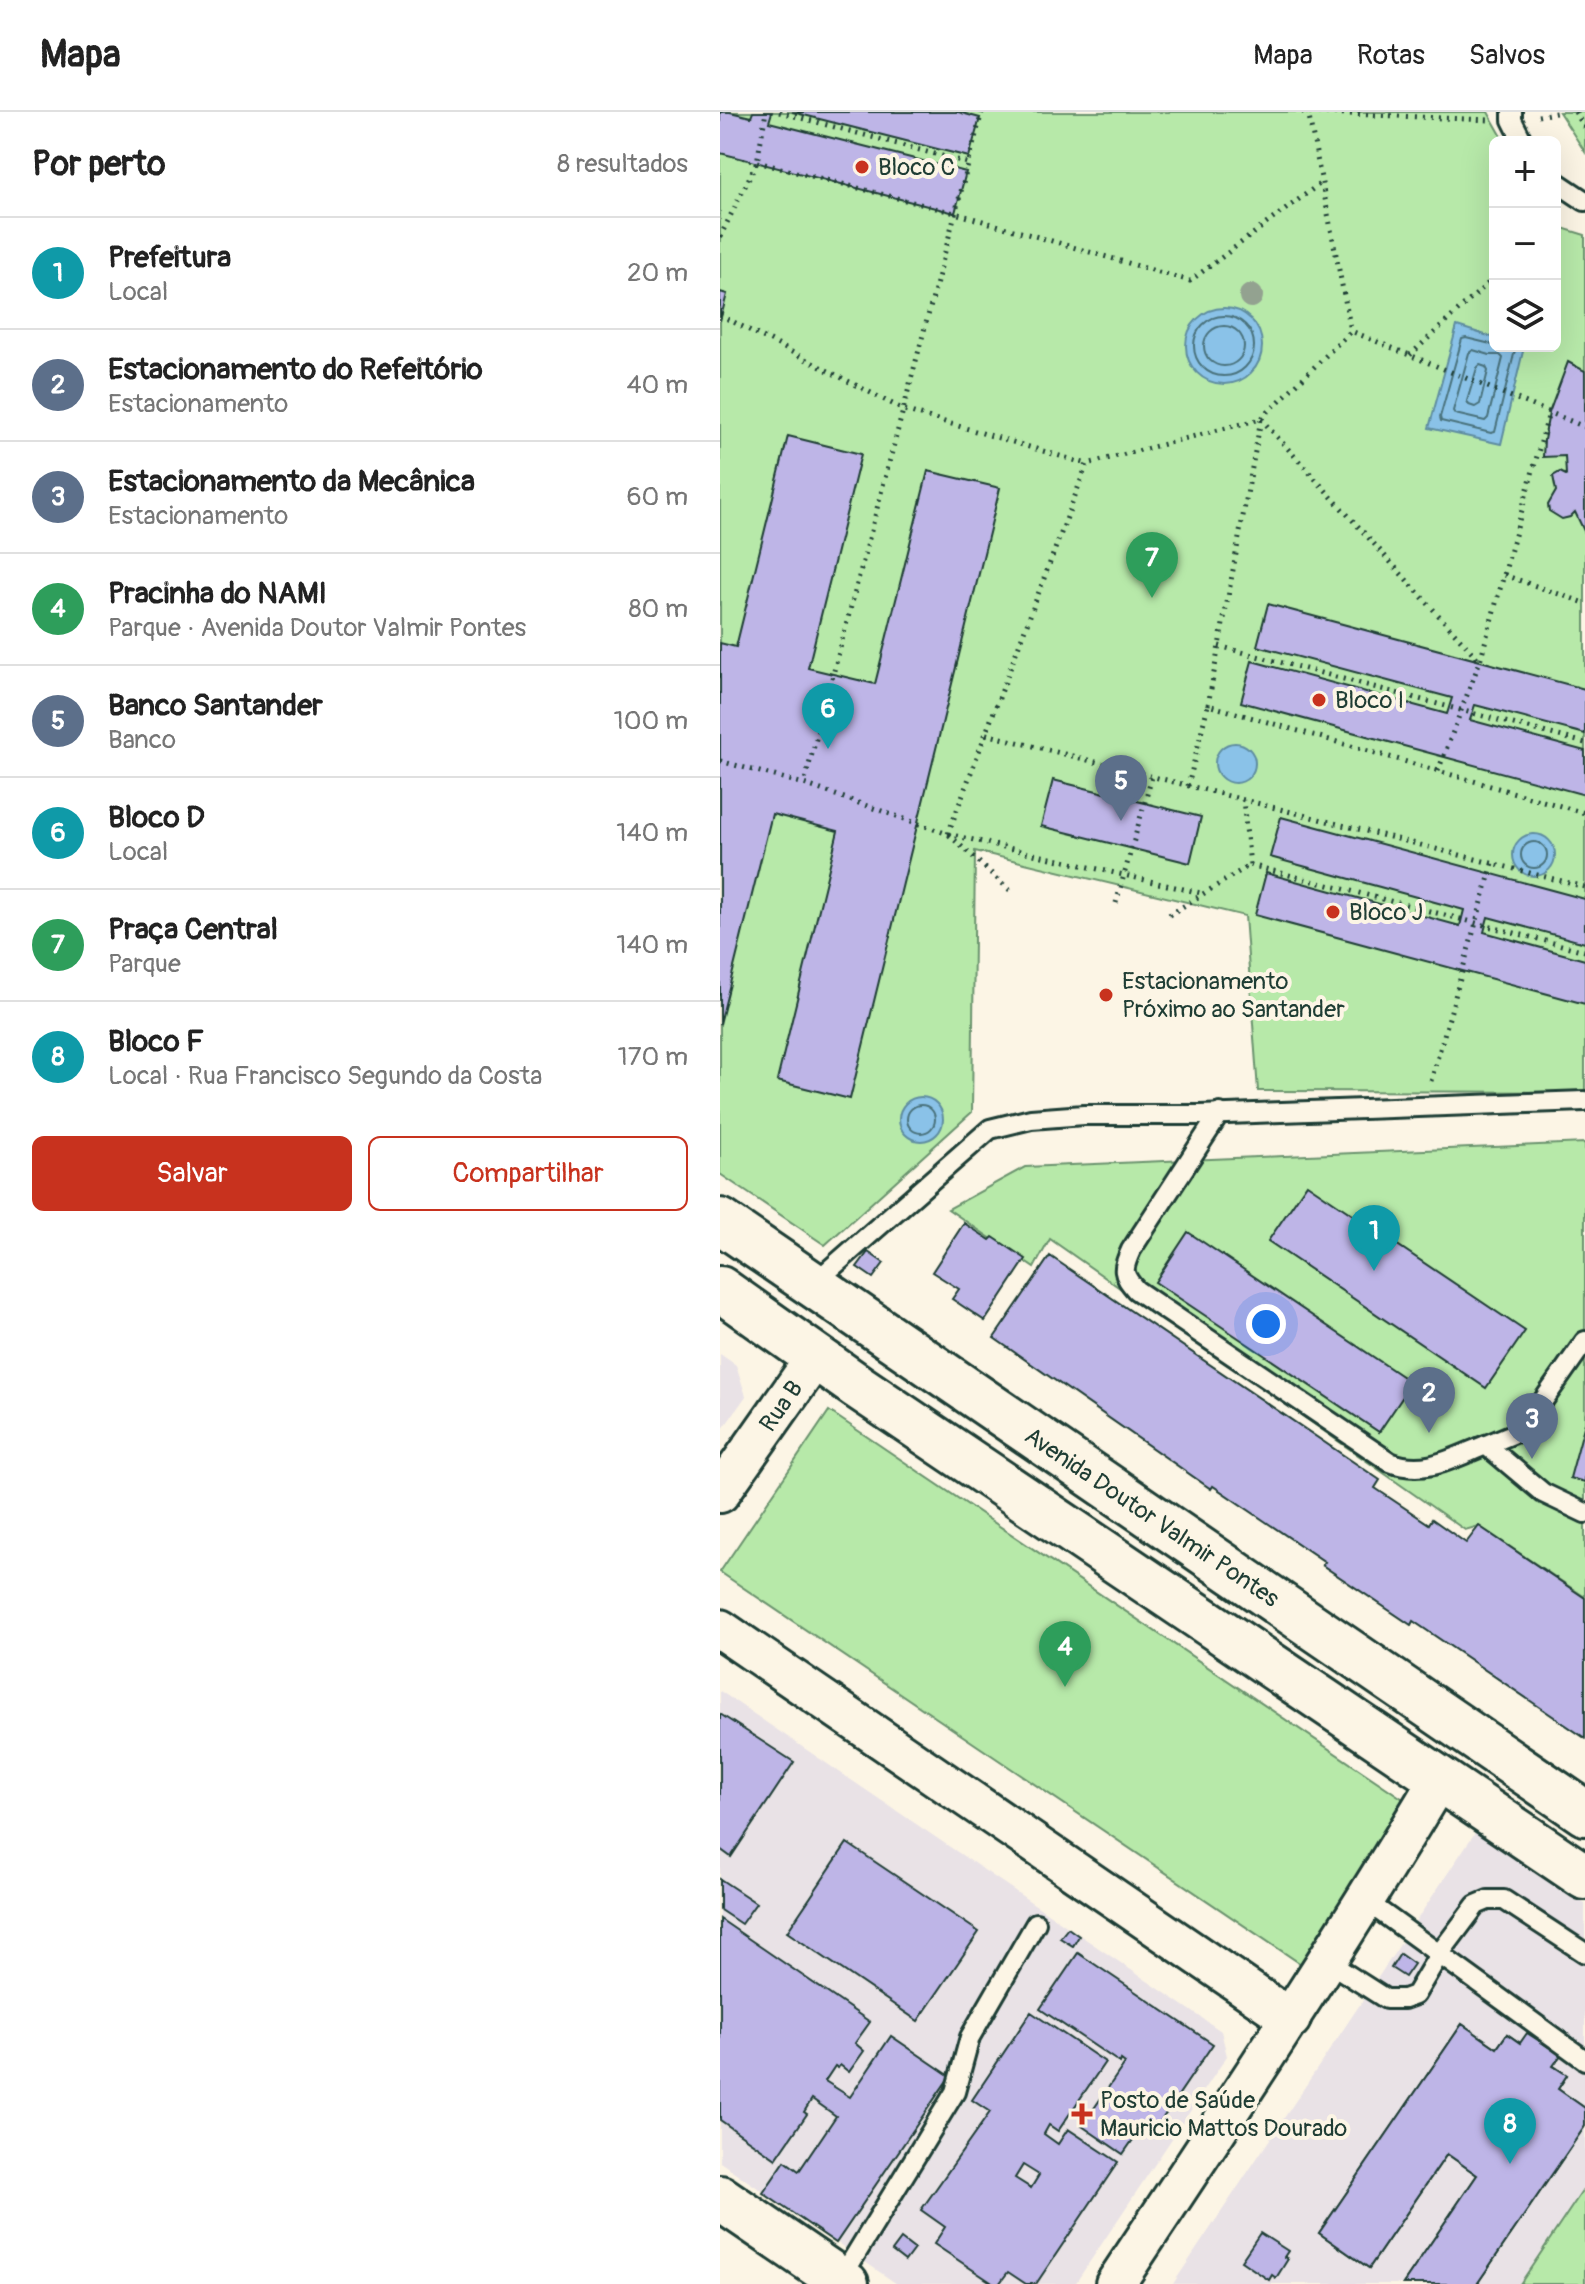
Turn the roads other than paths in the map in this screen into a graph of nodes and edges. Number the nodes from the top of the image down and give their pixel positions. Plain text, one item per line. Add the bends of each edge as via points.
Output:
1 (1512, 116) edge
2 (1520, 136) edge
3 (1561, 185) edge
4 (1585, 201) edge
5 (1585, 1101) edge
6 (1220, 1113) junction
7 (720, 1221) edge
8 (813, 1284) junction
9 (720, 1289) edge
10 (1585, 1341) edge
11 (815, 1358) junction
12 (1486, 1445) junction
13 (720, 1493) edge
14 (1585, 1513) edge
15 (720, 1629) edge
16 (1439, 1779) junction
17 (1585, 1813) edge
18 (1585, 1877) edge
19 (1366, 1901) junction
20 (1036, 1923) dead end
21 (1440, 1953) junction
22 (1585, 1953) edge
23 (1328, 1962) junction
24 (1291, 2019) junction
25 (1585, 2060) edge
26 (720, 2198) edge
27 (843, 2282) edge
28 (1115, 2284) edge

1 - 2 lane
3 - 4 lane
5 - 6 lane
6 - 8 lane via 1084,1115 990,1129
6 - 12 lane via 1131,1250 1124,1266 1126,1278 1136,1290 1390,1462 1429,1467
7 - 8 street, Avenida Doutor Valmir Pontes
8 - 17 street, Avenida Doutor Valmir Pontes
9 - 11 street
10 - 12 lane via 1531,1418 1515,1433
11 - 13 street, Rua B
11 - 16 street
12 - 14 lane via 1543,1493
15 - 24 street
16 - 18 street
16 - 19 street
19 - 21 lane
19 - 23 street
20 - 27 lane via 970,2037 955,2092
21 - 22 lane via 1476,1905 1504,1900
21 - 23 lane via 1415,1995 1404,1999 1386,1999
21 - 25 lane
23 - 24 street
24 - 28 street
26 - 27 street

